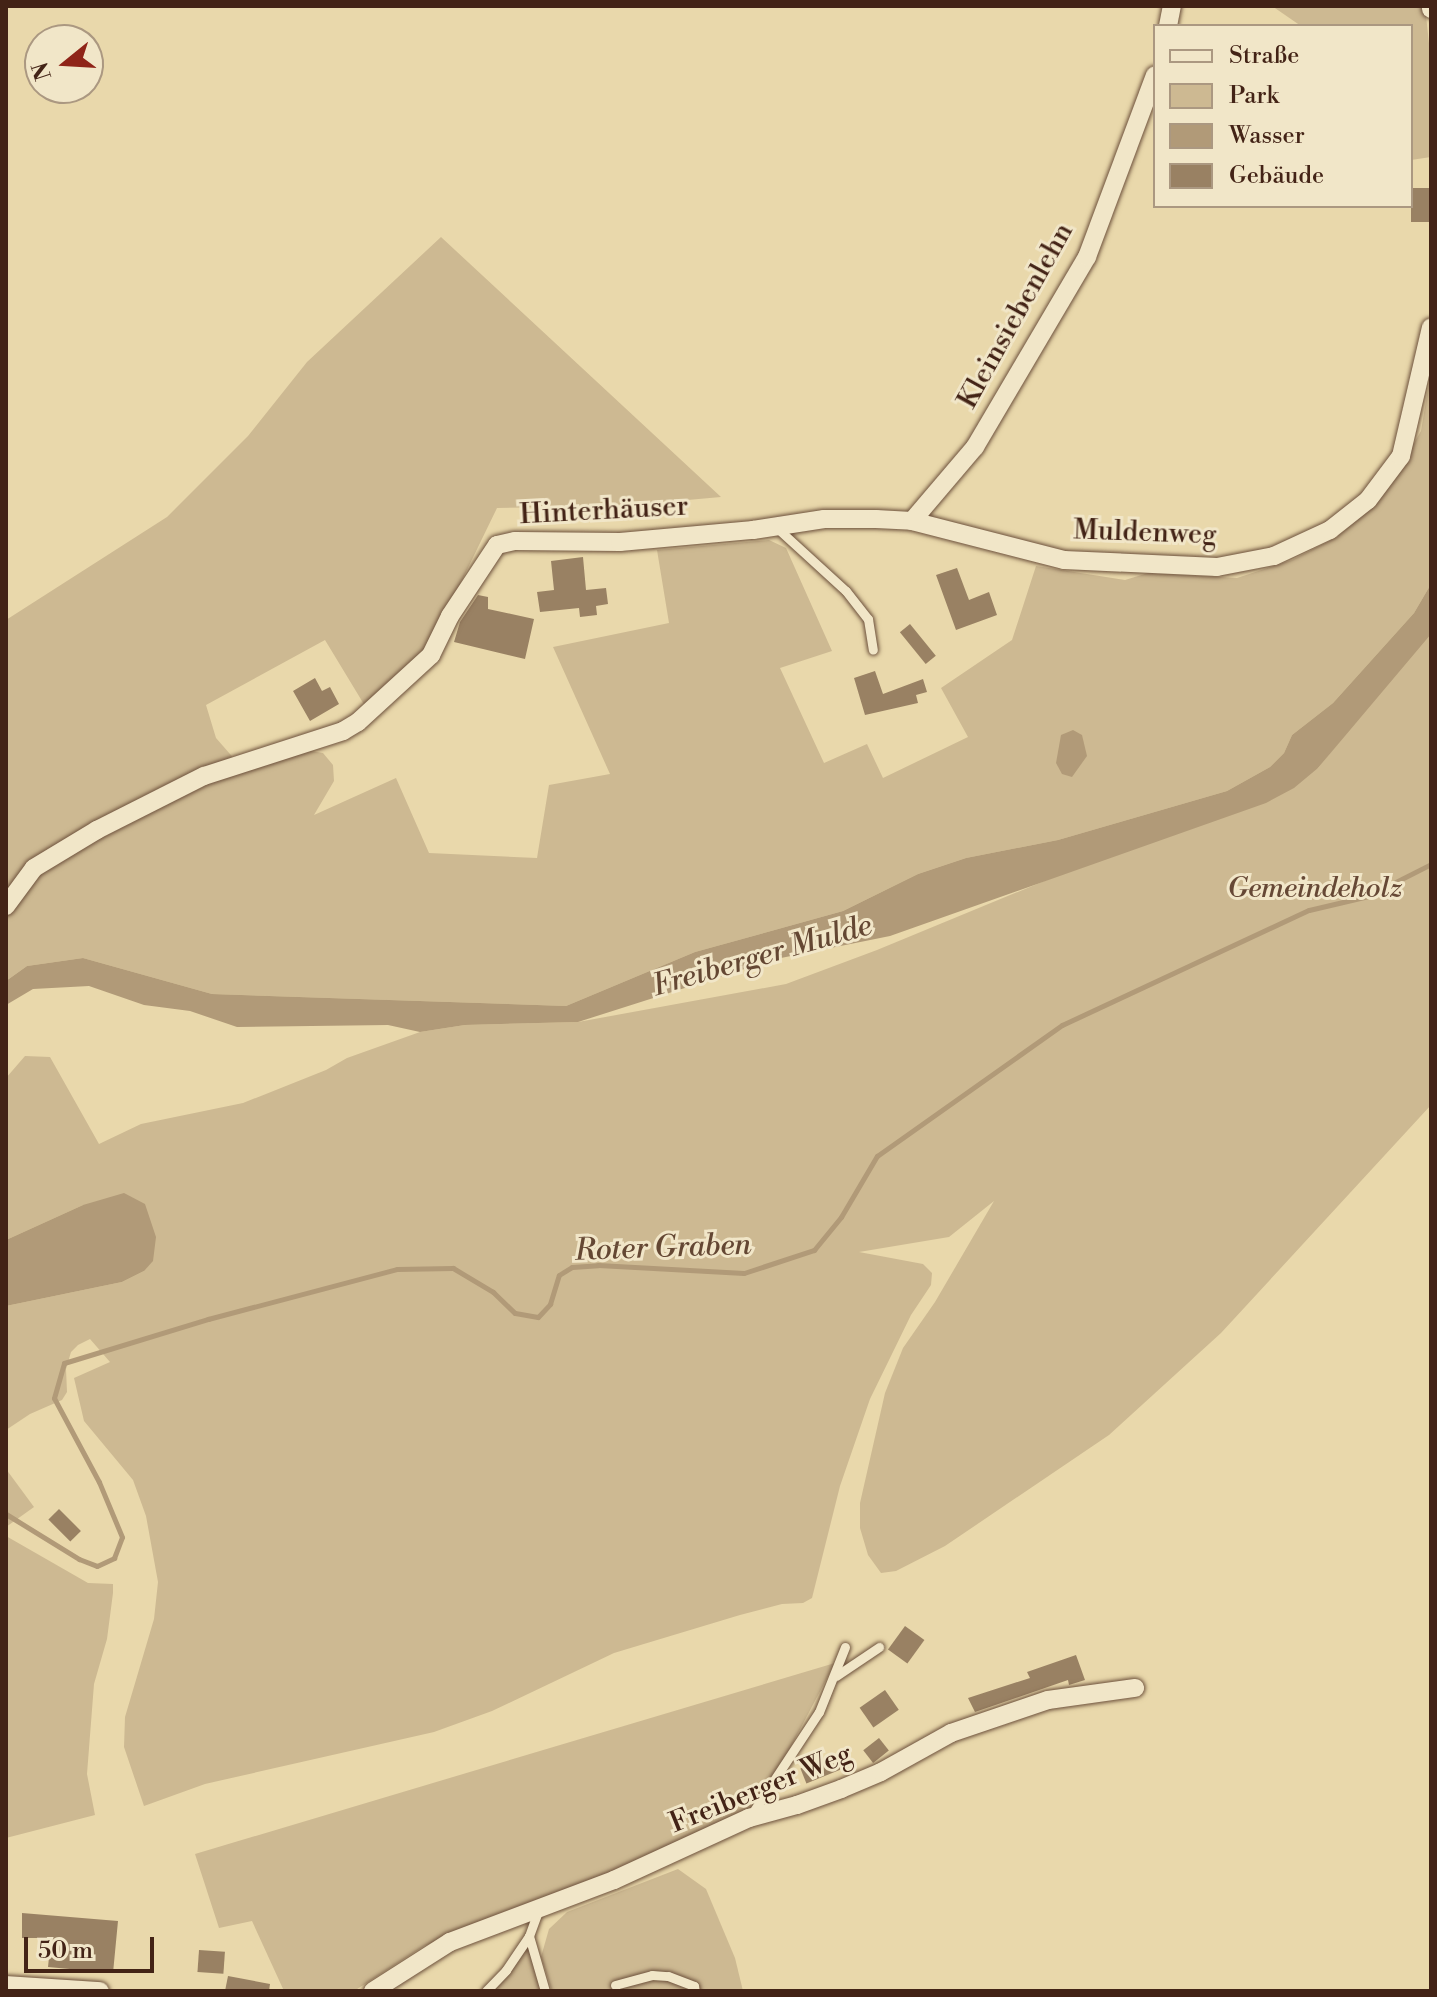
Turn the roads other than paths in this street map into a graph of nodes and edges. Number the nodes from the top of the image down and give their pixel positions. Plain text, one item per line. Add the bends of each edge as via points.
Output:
1 (1153, 80) edge
2 (1431, 327) edge
3 (912, 521) junction
4 (774, 525) junction
5 (873, 650) dead end
6 (6, 906) edge
7 (845, 1647) dead end
8 (879, 1647) dead end
9 (836, 1676) junction
10 (1135, 1688) dead end
11 (749, 1818) junction
12 (539, 1909) junction
13 (529, 1936) junction
14 (6, 1985) edge
15 (615, 1985) dead end
16 (100, 1991) edge
17 (373, 1991) edge
18 (486, 1991) edge
19 (545, 1991) edge
20 (695, 1991) edge

1 - 3 street, Kleinsiebenlehn via 1087,257 975,447
2 - 3 street, Muldenweg via 1401,456 1359,508 1330,530 1274,556 1217,567 1064,560
3 - 4 street, Hinterhäuser via 824,519
4 - 5 lane via 846,591 868,619
4 - 6 street, Hinterhäuser via 620,542 497,545 431,655 358,722 204,776 97,830 34,868
7 - 9 lane
8 - 9 lane
9 - 11 lane via 819,1712
10 - 11 street, Freiberger Weg via 1034,1705 951,1733 841,1789
11 - 12 street, Freiberger Weg
12 - 13 lane
12 - 17 street, Freiberger Weg via 450,1942
13 - 18 lane
13 - 19 lane
14 - 16 street
15 - 20 lane via 668,1976

